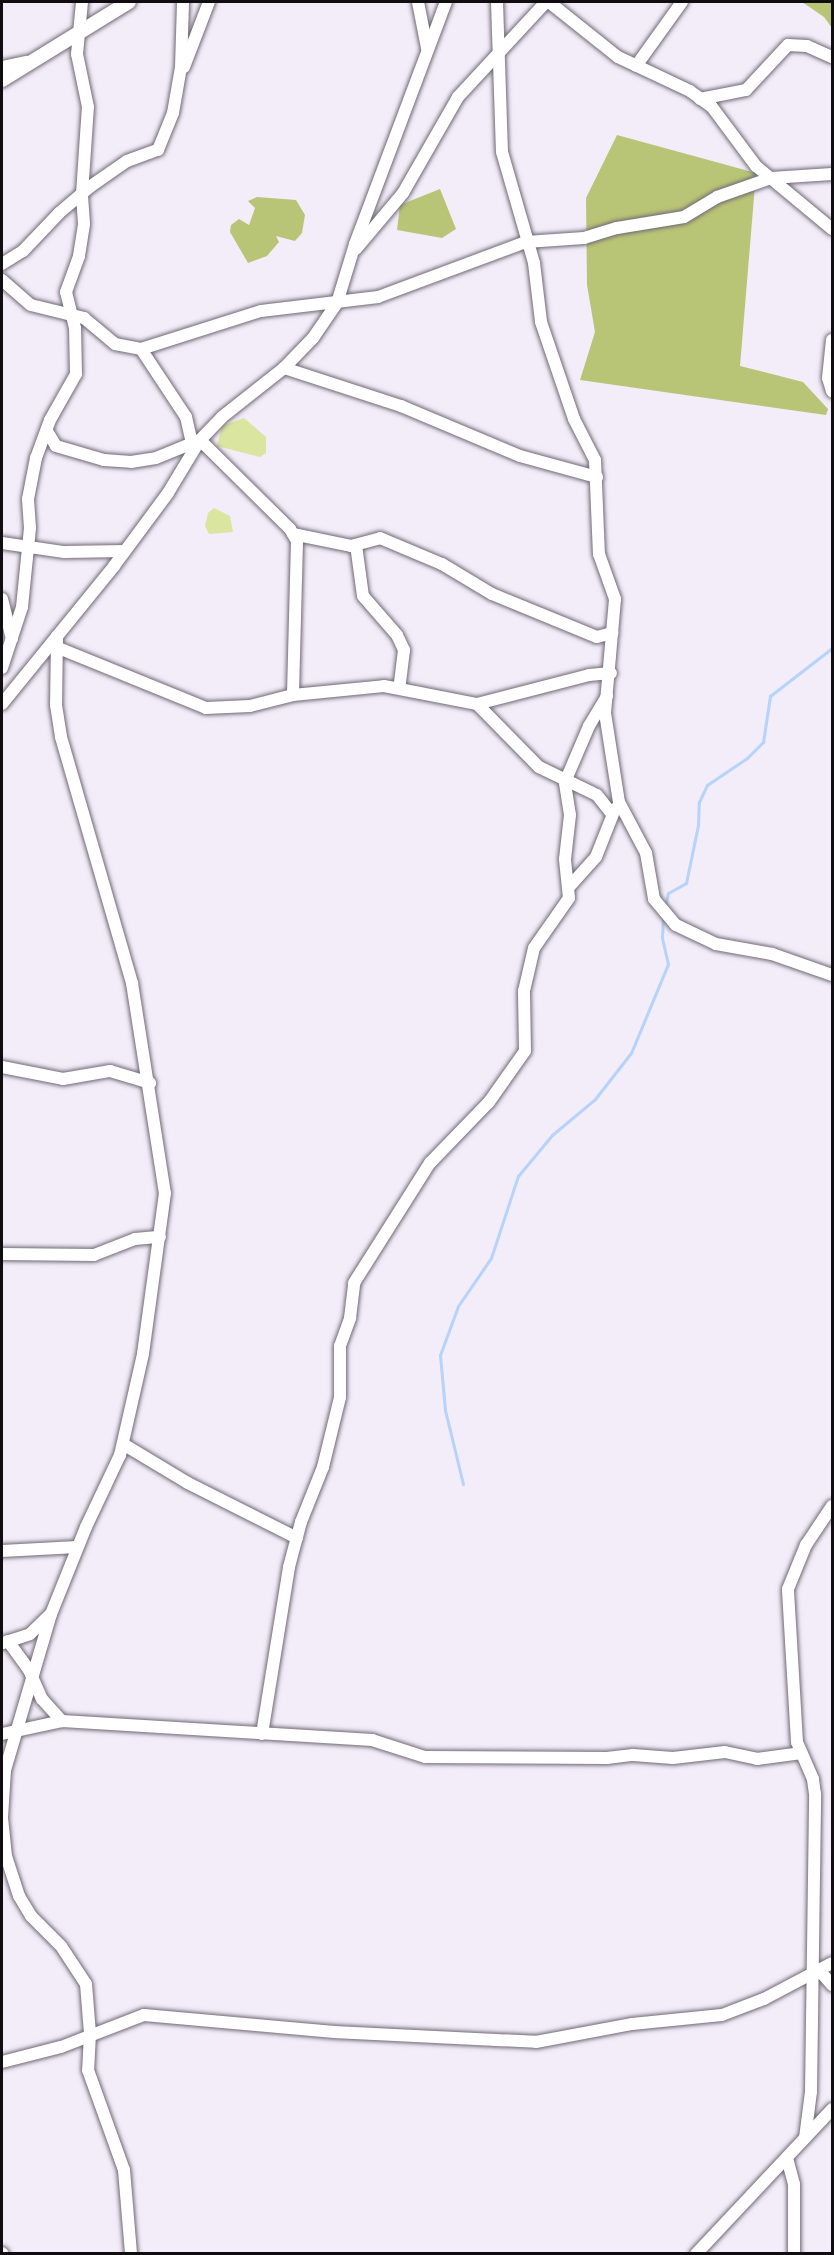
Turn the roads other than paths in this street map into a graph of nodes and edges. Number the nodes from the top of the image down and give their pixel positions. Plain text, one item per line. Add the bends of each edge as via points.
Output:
1 (82, 2) edge
2 (129, 2) edge
3 (183, 2) edge
4 (209, 2) edge
5 (418, 2) edge
6 (446, 2) edge
7 (496, 2) edge
8 (548, 2) edge
9 (682, 2) edge
10 (79, 31) junction
11 (499, 49) junction
12 (427, 50) junction
13 (832, 57) edge
14 (26, 62) junction
15 (636, 66) junction
16 (2, 67) edge
17 (179, 76) junction
18 (2, 80) edge
19 (700, 99) junction
20 (832, 174) edge
21 (771, 178) junction
22 (82, 194) junction
23 (832, 229) edge
24 (526, 242) junction
25 (352, 253) junction
26 (2, 264) edge
27 (2, 280) edge
28 (337, 303) junction
29 (72, 314) junction
30 (832, 340) edge
31 (141, 349) junction
32 (284, 368) junction
33 (832, 391) edge
34 (46, 431) junction
35 (196, 442) junction
36 (597, 477) junction
37 (293, 534) junction
38 (2, 543) edge
39 (356, 545) junction
40 (28, 549) junction
41 (125, 551) junction
42 (2, 599) edge
43 (612, 633) junction
44 (12, 640) junction
45 (57, 641) junction
46 (2, 668) edge
47 (611, 673) junction
48 (399, 688) junction
49 (293, 695) junction
50 (607, 696) junction
51 (2, 704) edge
52 (477, 704) junction
53 (566, 782) junction
54 (619, 802) junction
55 (612, 814) junction
56 (569, 887) junction
57 (832, 975) edge
58 (2, 1067) edge
59 (150, 1083) junction
60 (160, 1237) junction
61 (2, 1254) edge
62 (123, 1444) junction
63 (832, 1506) edge
64 (297, 1538) junction
65 (77, 1547) junction
66 (2, 1551) edge
67 (51, 1614) junction
68 (5, 1642) edge
69 (32, 1677) junction
70 (62, 1721) junction
71 (15, 1732) junction
72 (2, 1734) edge
73 (262, 1734) junction
74 (802, 1753) junction
75 (2, 1819) edge
76 (2, 1858) edge
77 (11, 1872) junction
78 (832, 1963) edge
79 (815, 1973) junction
80 (832, 1985) edge
81 (90, 2034) junction
82 (2, 2062) edge
83 (832, 2109) edge
84 (805, 2138) junction
85 (787, 2158) junction
86 (131, 2253) edge
87 (696, 2253) edge
88 (794, 2253) edge

1 - 10 street
2 - 10 street
3 - 17 street
4 - 17 street
5 - 12 street
6 - 12 street
7 - 11 street
8 - 11 street
8 - 15 street via 618,57
9 - 15 street
10 - 14 street
10 - 22 street via 78,63 88,107
11 - 24 street via 502,152
11 - 25 street via 458,97 403,194
12 - 25 street
13 - 19 street via 807,46 788,45 746,90
14 - 16 street
14 - 18 street
15 - 19 street
17 - 22 street via 173,113 158,150 127,161
19 - 21 street via 712,107 756,166
20 - 21 street
21 - 23 street
21 - 24 street via 717,197 684,217 617,228 584,238
22 - 26 street via 23,251
22 - 29 street via 85,214 79,256 66,286
24 - 28 street via 391,294
24 - 36 street via 534,263 541,321 574,418 595,460
25 - 28 street
27 - 29 street via 36,308
28 - 31 street via 243,315 215,328
28 - 32 street via 313,338
29 - 31 street via 84,318 115,344
29 - 34 street via 76,374
30 - 33 street via 828,378
31 - 35 street via 186,417
32 - 35 street
32 - 36 street via 401,406 550,466
34 - 35 street via 56,446 118,461 156,458
34 - 40 street via 31,477
35 - 37 street via 243,479
35 - 41 street
36 - 43 street via 599,554 615,599
37 - 39 street
37 - 49 street via 297,541
38 - 40 street
39 - 43 street via 380,538 410,548 492,594 597,637
39 - 48 street via 363,596 397,635 404,650
40 - 41 street
40 - 44 street via 22,607
41 - 45 street
42 - 44 street
43 - 47 street
44 - 46 street
45 - 49 street via 200,707 250,706
45 - 51 street
45 - 59 street via 56,705 62,737 132,983
47 - 50 street
47 - 52 street via 589,675
48 - 49 street
48 - 52 street
50 - 53 street via 586,732
50 - 54 street via 605,713
52 - 53 street via 539,767
53 - 55 street via 602,798
53 - 56 street via 570,819 565,859
54 - 55 street
54 - 57 street via 646,852 654,899 676,925 716,944 772,954
55 - 56 street via 596,857
56 - 64 street via 566,908 539,938 529,967 523,1003 525,1051 489,1102 430,1163 354,1283 350,1318 340,1346 340,1397 322,1473
58 - 59 street via 63,1079 110,1071
59 - 60 street via 164,1174
60 - 61 street via 135,1239 94,1255
60 - 62 street via 143,1354
62 - 64 street
62 - 65 street
63 - 74 street via 806,1545 788,1589 796,1724
64 - 73 street via 279,1620
65 - 66 street
65 - 67 street
67 - 68 street via 30,1634
67 - 69 street
68 - 69 street
69 - 70 street via 42,1699
69 - 71 street
70 - 71 street
70 - 73 street
71 - 72 street
71 - 75 street via 5,1770
73 - 74 street via 372,1740 425,1757 673,1758 725,1752 757,1759
74 - 79 street via 815,1794
75 - 77 street
76 - 77 street
77 - 81 street via 31,1916 61,1946 82,1976 88,1995
78 - 79 street
79 - 80 street
79 - 81 street via 722,2015 632,2024 536,2042 417,2033 334,2032 170,2015 144,2015
79 - 84 street via 811,2092
81 - 82 street via 61,2047
81 - 86 street via 88,2070 124,2170
83 - 84 street
84 - 85 street
85 - 87 street
85 - 88 street via 797,2222

